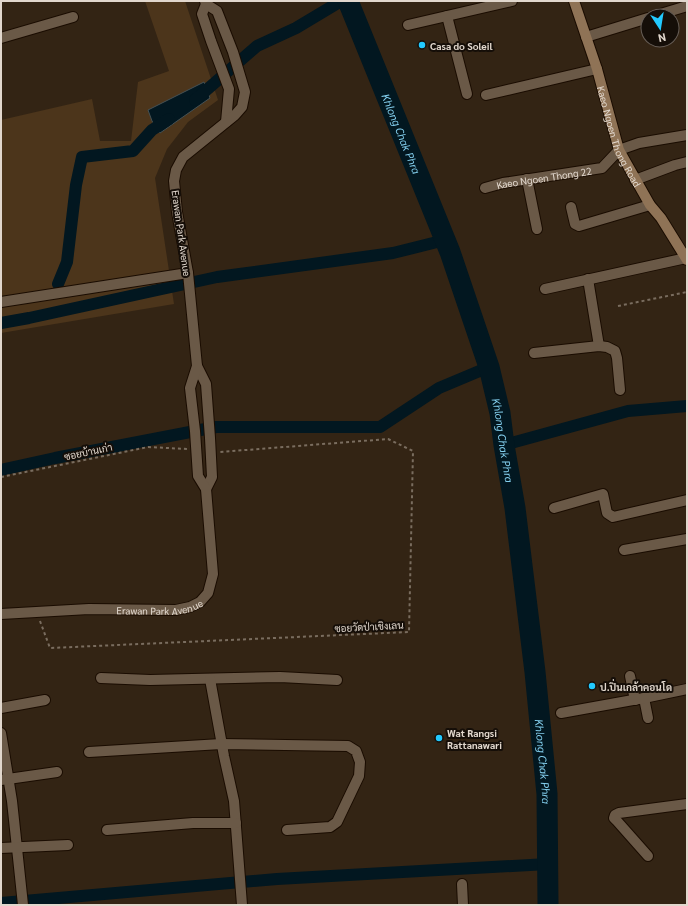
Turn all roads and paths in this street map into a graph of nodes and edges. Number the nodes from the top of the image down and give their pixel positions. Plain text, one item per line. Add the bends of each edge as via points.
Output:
1 (512, 1) edge
2 (574, 1) edge
3 (206, 3) edge
4 (447, 16) junction
5 (73, 17) dead end
6 (640, 20) edge
7 (408, 25) dead end
8 (586, 36) junction
9 (1, 38) edge
10 (597, 69) junction
11 (467, 94) dead end
12 (486, 95) dead end
13 (226, 122) junction
14 (687, 135) edge
15 (619, 150) junction
16 (687, 162) edge
17 (527, 179) junction
18 (635, 180) junction
19 (485, 188) dead end
20 (650, 205) junction
21 (571, 207) dead end
22 (537, 229) dead end
23 (686, 259) edge
24 (188, 274) junction
25 (588, 279) junction
26 (545, 289) dead end
27 (687, 292) edge
28 (1, 302) edge
29 (618, 306) dead end
30 (599, 346) junction
31 (534, 353) dead end
32 (197, 366) junction
33 (620, 390) dead end
34 (178, 448) dead end
35 (232, 451) dead end
36 (1, 477) edge
37 (206, 489) junction
38 (687, 500) edge
39 (554, 508) dead end
40 (687, 540) edge
41 (624, 550) dead end
42 (36, 613) junction
43 (1, 614) edge
44 (630, 676) dead end
45 (101, 678) dead end
46 (210, 679) junction
47 (337, 680) dead end
48 (687, 689) edge
49 (640, 699) junction
50 (45, 700) dead end
51 (1, 708) edge
52 (561, 713) dead end
53 (648, 718) dead end
54 (1, 733) edge
55 (221, 744) junction
56 (89, 752) dead end
57 (57, 772) dead end
58 (4, 779) edge
59 (687, 804) edge
60 (236, 823) junction
61 (107, 830) dead end
62 (287, 830) dead end
63 (68, 845) dead end
64 (17, 847) junction
65 (1, 848) edge
66 (648, 856) dead end
67 (462, 884) dead end
68 (23, 905) edge
69 (242, 905) edge
70 (463, 905) edge

1 - 4 street
2 - 8 street, Kaeo Ngoen Thong Road
3 - 13 street via 202,14 229,89
3 - 13 street, Erawan Park Avenue via 216,11 233,52 245,92 242,106
4 - 7 street
4 - 11 street
5 - 9 street
6 - 8 street
8 - 10 street, Kaeo Ngoen Thong Road
10 - 12 street
10 - 15 street, Kaeo Ngoen Thong Road
13 - 24 street, Erawan Park Avenue via 183,156 176,170 174,181 177,212
14 - 15 street via 639,143
15 - 17 street, Kaeo Ngoen Thong 22 via 602,168
15 - 18 street, Kaeo Ngoen Thong Road
16 - 18 street
17 - 19 street, Kaeo Ngoen Thong 22
17 - 22 street
18 - 20 street, Kaeo Ngoen Thong Road
20 - 21 street via 579,226
20 - 23 street, Kaeo Ngoen Thong Road
23 - 25 street
24 - 28 street
24 - 32 street, Erawan Park Avenue
25 - 26 street
25 - 30 street
27 - 29 path
30 - 31 street
30 - 33 street via 615,351 618,358
32 - 37 street, Erawan Park Avenue via 206,384 212,477
32 - 37 street, Erawan Park Avenue via 190,388 198,476
34 - 36 path, ซอยบ้านเก่า via 148,446
35 - 42 path, ซอยวัดป่าเชิงเลน via 388,439 413,451 409,632 50,648
37 - 42 street, Erawan Park Avenue via 213,574 208,594 200,602 176,610 88,609
38 - 39 street via 612,517 607,513 603,494
40 - 41 street
42 - 43 street, Erawan Park Avenue
44 - 49 street
45 - 46 street
46 - 47 street via 280,677
46 - 55 street
48 - 49 street
49 - 52 street
49 - 53 street
50 - 51 street
54 - 58 street
55 - 56 street
55 - 60 street via 234,801
55 - 62 street via 348,746 356,751 360,762 359,776 337,822 330,827
57 - 58 street
58 - 64 street via 12,801
59 - 66 street via 615,815 614,818
60 - 61 street via 193,823
60 - 69 street
63 - 64 street
64 - 65 street
64 - 68 street
67 - 70 street

